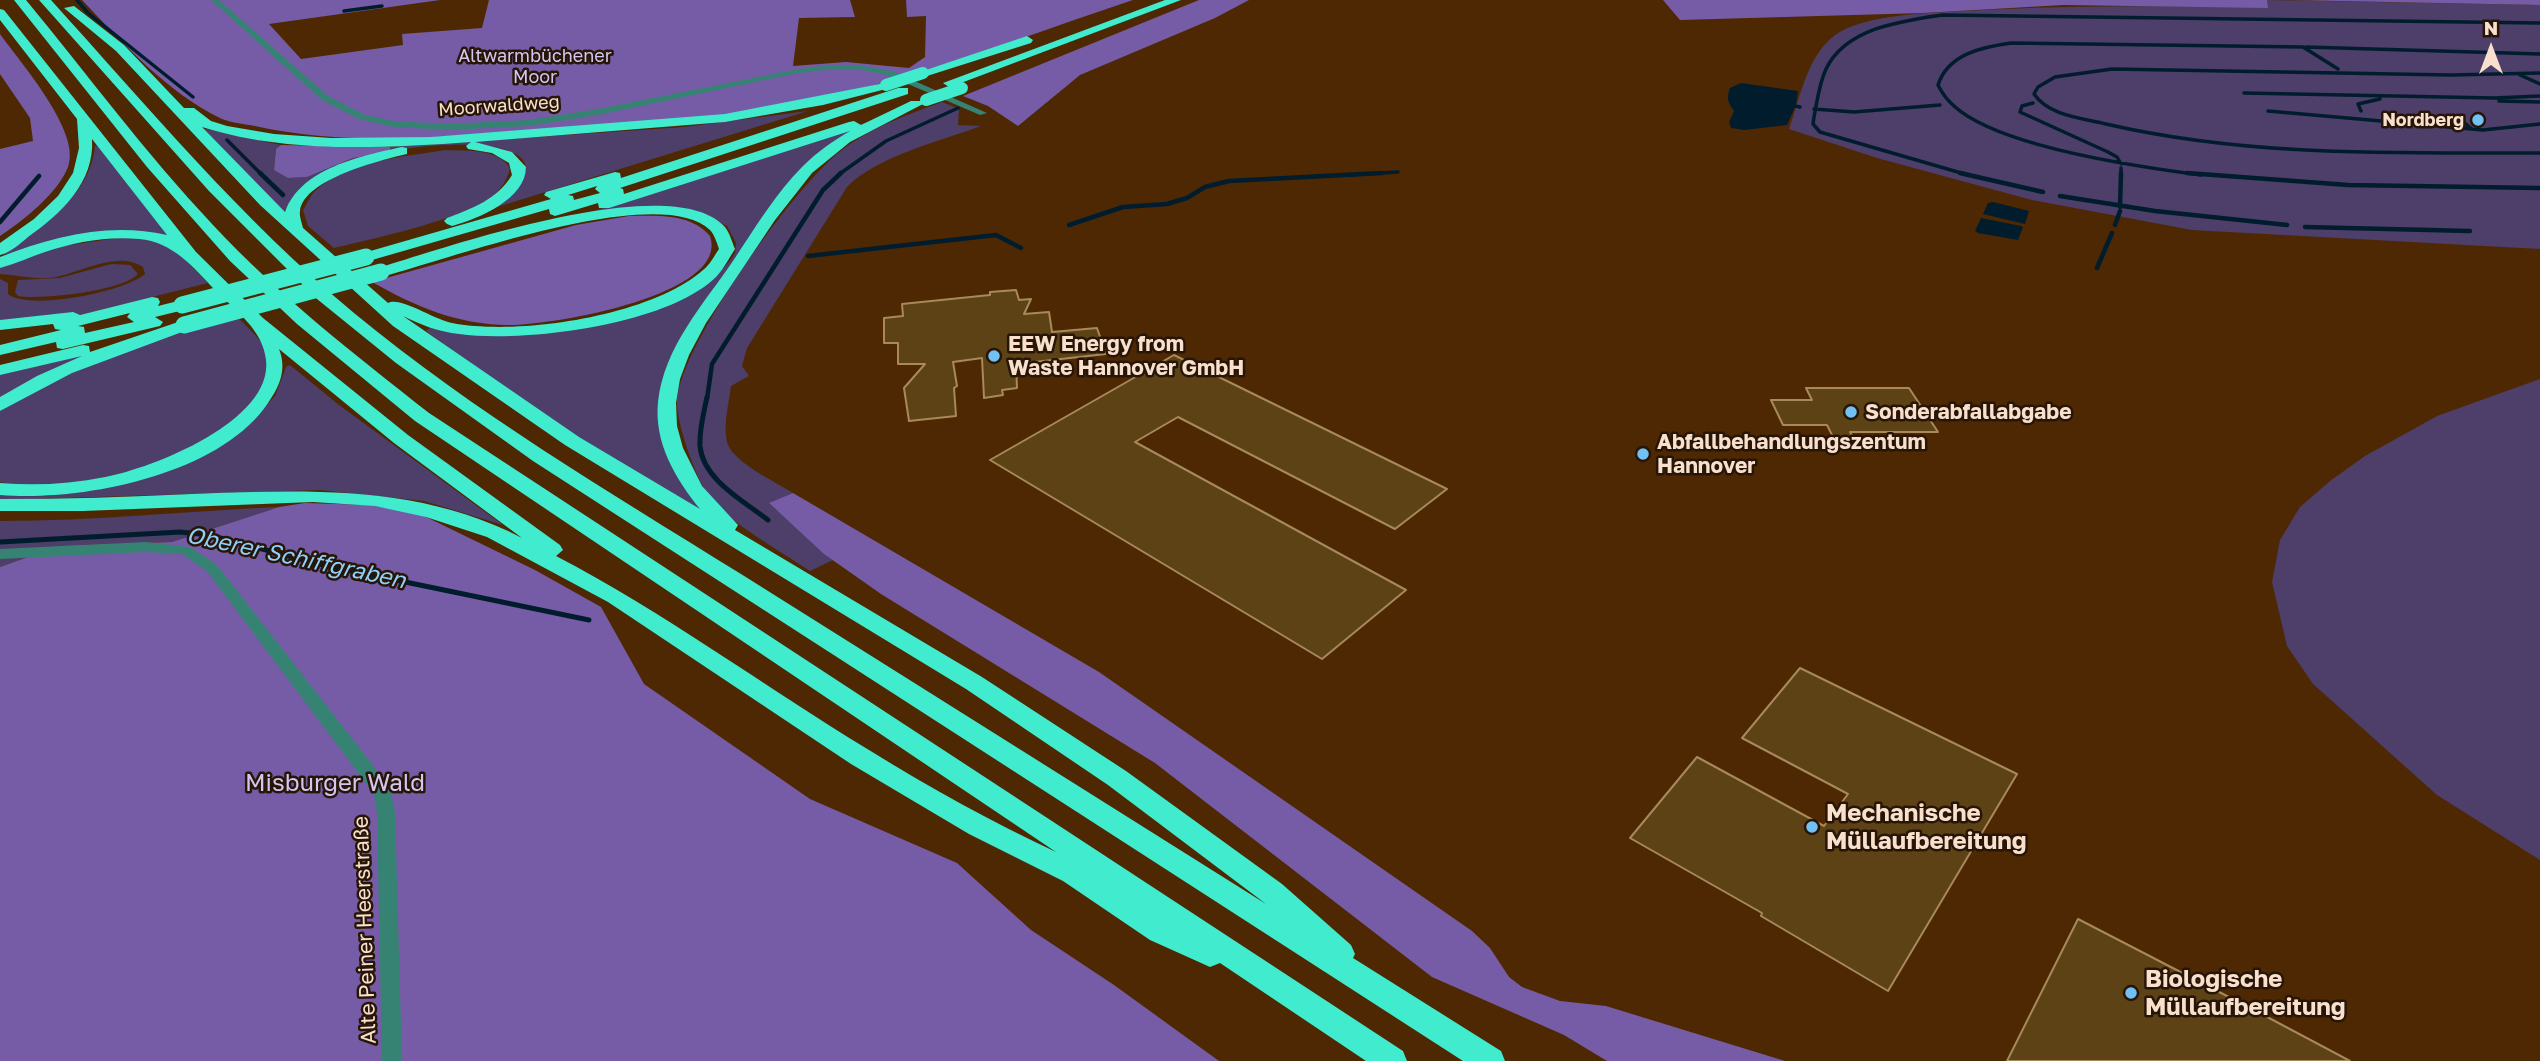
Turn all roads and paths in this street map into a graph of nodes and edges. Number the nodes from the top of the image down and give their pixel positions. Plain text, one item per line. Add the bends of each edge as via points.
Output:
1 (20, 0) edge
2 (215, 0) edge
3 (1145, 0) edge
4 (1157, 0) edge
5 (1175, 0) edge
6 (1185, 0) edge
7 (46, 1) edge
8 (0, 12) edge
9 (1056, 30) dead end
10 (1043, 34) dead end
11 (940, 79) junction
12 (162, 91) junction
13 (906, 94) junction
14 (983, 113) dead end
15 (83, 120) junction
16 (198, 172) junction
17 (295, 228) junction
18 (520, 231) junction
19 (390, 240) junction
20 (0, 250) edge
21 (324, 254) junction
22 (190, 255) junction
23 (370, 261) junction
24 (0, 263) edge
25 (359, 285) junction
26 (154, 302) junction
27 (182, 310) junction
28 (257, 322) junction
29 (0, 326) edge
30 (0, 340) edge
31 (0, 349) edge
32 (0, 359) edge
33 (0, 370) edge
34 (0, 405) edge
35 (0, 489) edge
36 (0, 505) edge
37 (0, 554) edge
38 (778, 567) junction
39 (616, 597) junction
40 (1276, 986) junction
41 (1390, 997) junction
42 (392, 1061) edge
43 (1392, 1061) edge
44 (1490, 1061) edge

1 - 40 highway via 170,185 235,257 290,309 422,417
2 - 14 street, Moorwaldweg via 325,98 362,117 393,124 529,123 830,67 889,73
3 - 9 highway
4 - 11 highway
5 - 11 highway
6 - 11 highway via 1130,24
7 - 12 highway via 64,3 120,48
7 - 16 highway
8 - 15 highway
10 - 11 highway via 952,65
11 - 13 highway, bridge
11 - 13 highway
12 - 13 highway via 206,124 225,130 301,141 367,142 685,122
12 - 17 highway via 219,156
13 - 18 highway
13 - 19 highway
13 - 23 highway via 670,177
13 - 38 highway via 808,169 695,327 671,380 666,423 691,487
15 - 20 highway via 85,157 76,181 44,217
15 - 22 highway
16 - 21 highway
16 - 41 highway via 324,297 540,457
17 - 19 highway via 292,211 303,194 337,171 376,157 461,145 498,150 517,161 520,169 514,185 489,205
17 - 21 highway
18 - 23 highway
18 - 25 highway via 603,214 684,213 716,225 727,249 706,277 672,297 616,316 540,330 464,330 438,325
19 - 23 highway
21 - 25 highway
22 - 24 highway via 170,240 116,234 59,243
22 - 28 highway
23 - 27 highway, bridge
23 - 27 highway
25 - 38 highway via 398,322 572,440
26 - 27 highway
26 - 29 highway
26 - 30 highway
27 - 31 highway
27 - 32 highway
27 - 33 highway
27 - 34 highway
28 - 35 highway via 274,347 277,364 273,380 254,411 218,439 182,458 115,481 51,491
28 - 39 highway via 401,439
36 - 39 highway via 313,496 375,500 430,510 494,532
37 - 42 street, Alte Peiner Heerstraße via 146,547 185,550 212,568 382,793
38 - 41 highway via 974,683 1117,778 1272,892
39 - 40 highway via 860,757 978,827 1073,873 1160,931
40 - 43 highway
41 - 44 highway

